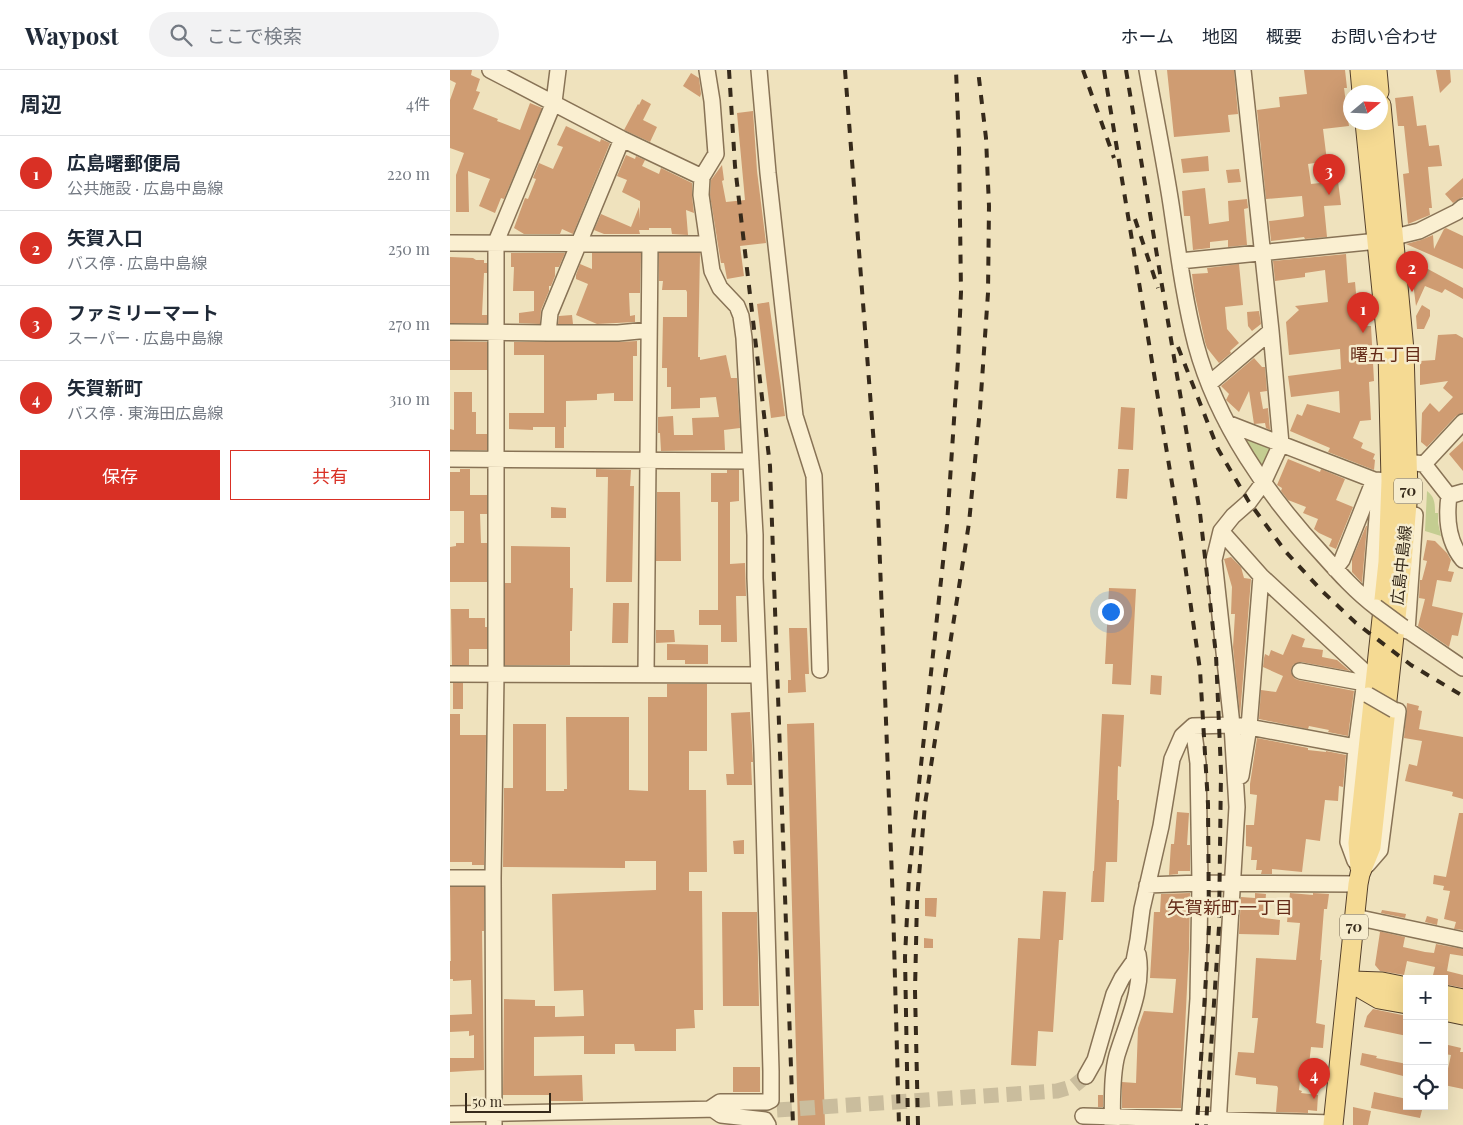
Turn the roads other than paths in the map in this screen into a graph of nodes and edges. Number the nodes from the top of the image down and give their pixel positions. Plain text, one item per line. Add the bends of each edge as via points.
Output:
1 (490, 70) edge
2 (558, 70) edge
3 (707, 70) edge
4 (759, 70) edge
5 (1147, 70) edge
6 (1243, 70) edge
7 (1360, 70) edge
8 (1377, 70) edge
9 (1361, 85) edge
10 (1378, 85) edge
11 (554, 102) junction
12 (1366, 130) edge
13 (1381, 130) edge
14 (622, 139) junction
15 (702, 176) junction
16 (1461, 213) edge
17 (1386, 239) junction
18 (450, 242) edge
19 (496, 242) junction
20 (578, 243) junction
21 (650, 244) junction
22 (708, 244) junction
23 (1263, 252) junction
24 (1180, 261) junction
25 (649, 330) junction
26 (1271, 331) junction
27 (450, 332) edge
28 (497, 332) junction
29 (548, 333) junction
30 (1210, 383) junction
31 (1463, 422) edge
32 (1227, 423) junction
33 (1281, 444) junction
34 (450, 459) edge
35 (495, 459) junction
36 (648, 460) junction
37 (751, 461) junction
38 (1408, 462) junction
39 (1381, 481) junction
40 (1263, 483) junction
41 (1408, 492) junction
42 (1456, 494) edge
43 (1221, 531) junction
44 (1456, 534) edge
45 (1463, 560) edge
46 (1335, 569) junction
47 (1261, 576) junction
48 (1373, 604) junction
49 (1405, 629) junction
50 (1463, 668) edge
51 (820, 670) dead end
52 (1300, 671) dead end
53 (450, 674) edge
54 (646, 674) junction
55 (496, 675) junction
56 (759, 675) junction
57 (1366, 690) junction
58 (1232, 725) junction
59 (1193, 726) junction
60 (1248, 726) junction
61 (1356, 747) junction
62 (1237, 807) junction
63 (450, 878) edge
64 (493, 878) junction
65 (1359, 879) junction
66 (1200, 883) junction
67 (1232, 883) junction
68 (1147, 885) junction
69 (1355, 917) junction
70 (1463, 940) edge
71 (1137, 950) junction
72 (1348, 981) junction
73 (1403, 986) edge
74 (1448, 996) edge
75 (1463, 999) edge
76 (1403, 1003) edge
77 (1448, 1012) edge
78 (1463, 1015) edge
79 (1086, 1076) tunnel mouth
80 (711, 1108) junction
81 (777, 1110) tunnel mouth
82 (450, 1114) edge
83 (1083, 1116) dead end
84 (494, 1119) edge
85 (1112, 1121) edge
86 (1190, 1122) edge
87 (1218, 1122) edge
88 (1333, 1124) edge
89 (768, 1125) tunnel mouth

1 - 11 street
2 - 11 street
3 - 15 street via 716,154
4 - 51 street via 795,416 814,476
5 - 24 street
6 - 23 street
7 - 9 main road
8 - 10 main road
11 - 14 street
11 - 19 street
12 - 17 main road, 広島中島線 / 70
13 - 17 main road, 広島中島線 / 70
14 - 15 street
14 - 20 street
15 - 22 street via 701,195
16 - 17 street
17 - 23 street
17 - 38 main road, 広島中島線 / 70 via 1404,350
18 - 19 street
19 - 20 street
19 - 28 street
20 - 21 street
20 - 29 street via 550,312
21 - 22 street
21 - 25 street
22 - 37 street via 712,271 741,316
23 - 24 street
23 - 26 street
24 - 30 street via 1188,312
25 - 29 street
25 - 36 street
26 - 30 street
26 - 33 street
27 - 28 street
28 - 29 street
28 - 35 street
30 - 32 street
31 - 38 street
32 - 33 street
32 - 40 street
33 - 39 street
33 - 40 street
34 - 35 street
35 - 36 street
35 - 55 street
36 - 37 street
36 - 54 street
37 - 56 street
38 - 39 main road, 広島中島線 / 70
38 - 41 main road, 広島中島線 / 70
38 - 42 street
39 - 46 street
39 - 48 street
39 - 65 main road, 広島中島線 / 70 via 1388,562 1358,843
40 - 43 street
40 - 46 street
41 - 49 street via 1416,509
41 - 65 main road, 広島中島線 / 70 via 1371,847
42 - 44 street via 1447,510
43 - 47 street
43 - 58 street via 1207,560
44 - 45 street via 1456,552
46 - 48 street
47 - 57 street via 1366,673
47 - 60 street
48 - 49 street, bridge
49 - 50 street
52 - 57 street
53 - 55 street
54 - 55 street
54 - 56 street
55 - 64 street
56 - 80 street via 771,1100 720,1102
57 - 61 street
57 - 65 street, bridge via 1396,710 1380,850
58 - 59 street
58 - 60 street
58 - 62 street
59 - 66 street via 1198,763
59 - 68 street via 1182,736 1174,752
60 - 61 street
60 - 62 street
61 - 65 street via 1348,842
62 - 67 street
63 - 64 street
64 - 84 street
65 - 67 street
65 - 69 main road, 広島中島線 / 70
66 - 67 street
66 - 68 street
66 - 86 street via 1198,998
67 - 87 street
68 - 71 street
69 - 70 street
69 - 72 main road, 広島中島線 / 70
71 - 79 street via 1114,994 1095,1060
71 - 85 street via 1140,966 1136,1001 1117,1057
72 - 73 main road
72 - 76 main road via 1379,999
72 - 88 main road, 広島中島線
74 - 75 main road
77 - 78 main road
80 - 81 street
80 - 84 street
80 - 89 street via 721,1115 765,1120
82 - 84 street
83 - 85 street
85 - 86 street
86 - 87 street
87 - 88 street

